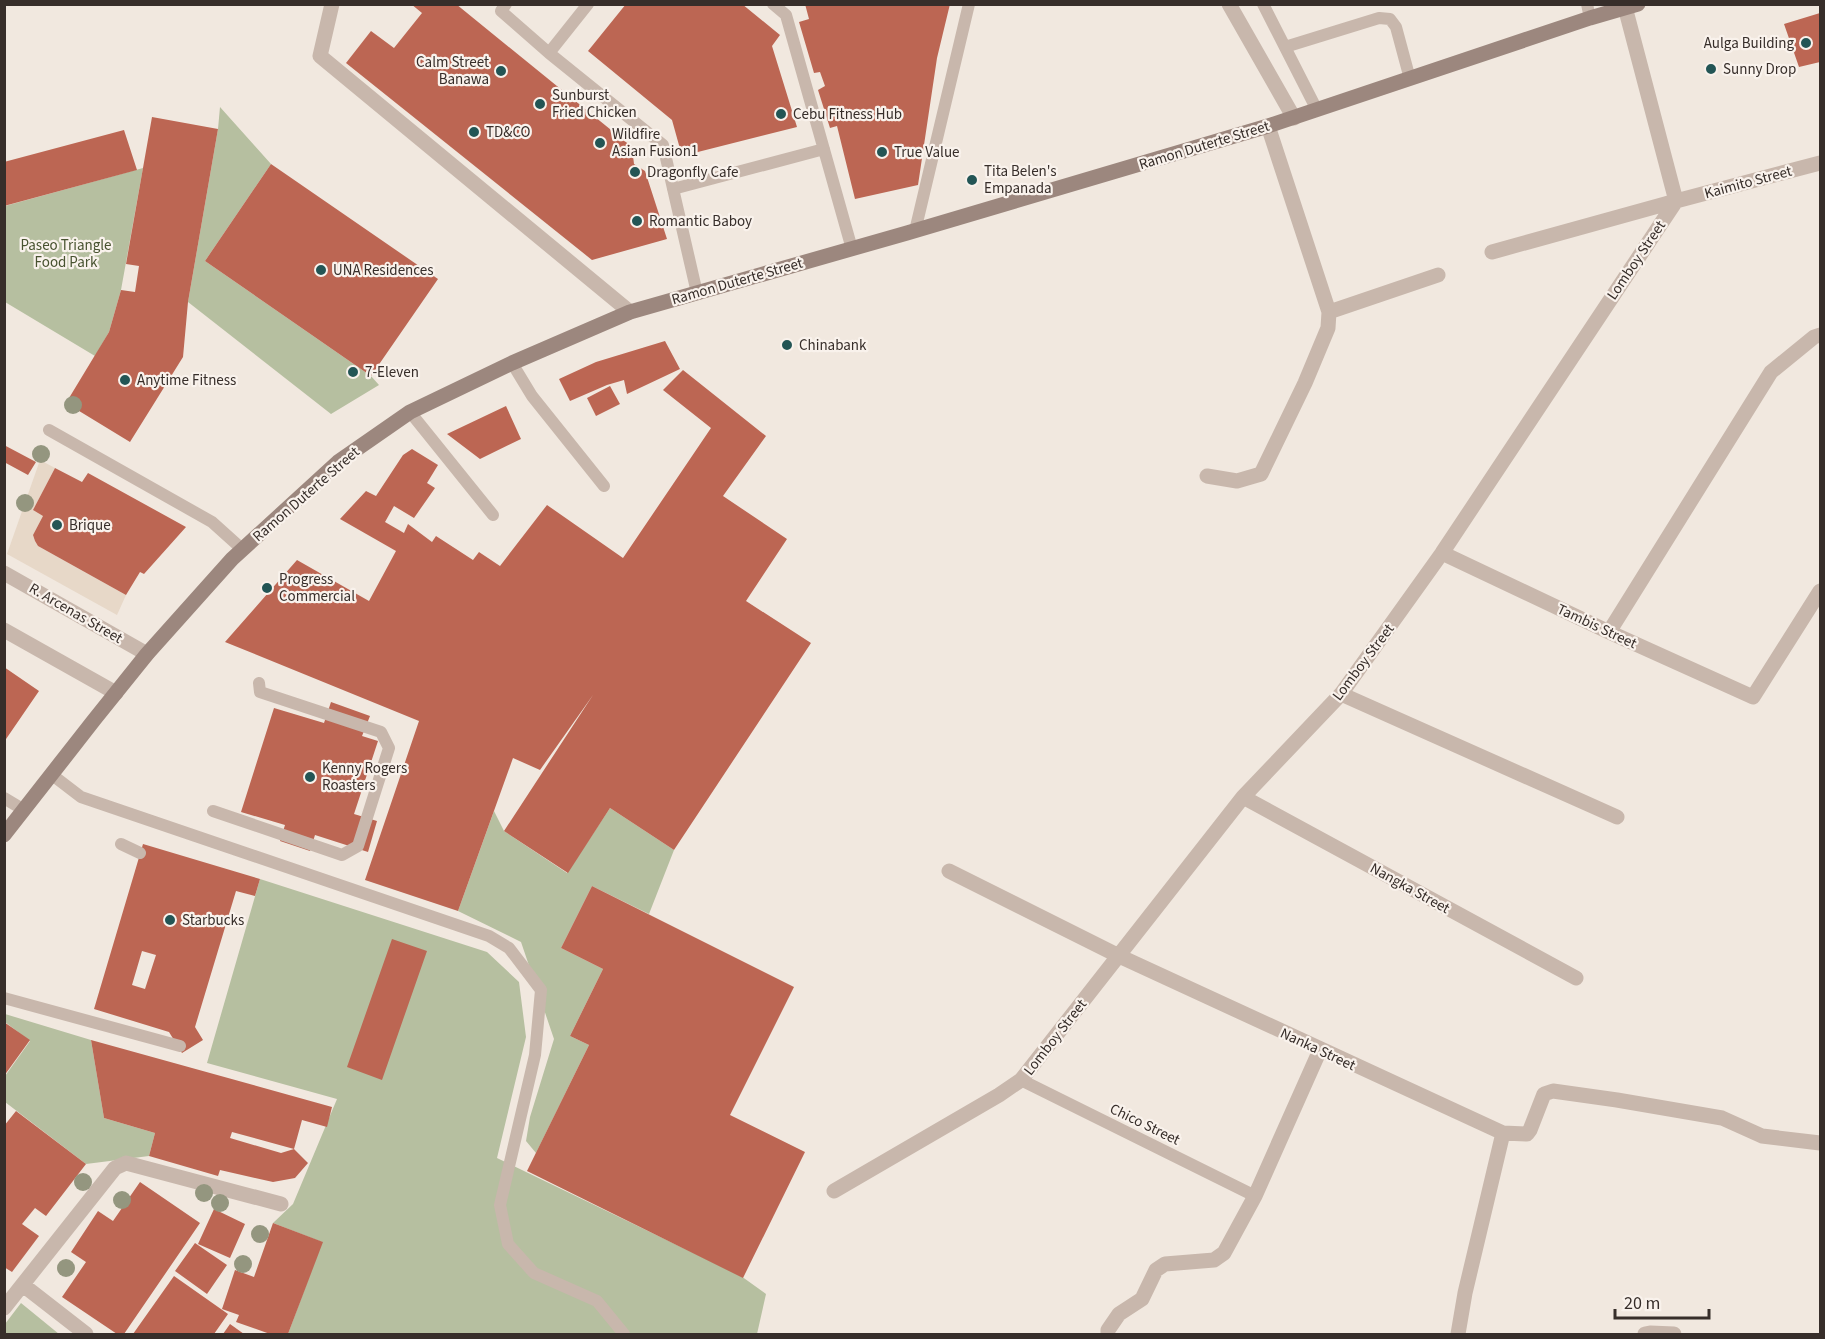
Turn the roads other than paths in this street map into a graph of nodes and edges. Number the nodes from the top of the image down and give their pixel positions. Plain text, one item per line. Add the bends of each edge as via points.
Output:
1 (332, 4) edge
2 (588, 4) edge
3 (773, 4) edge
4 (969, 4) edge
5 (1229, 4) edge
6 (1263, 4) edge
7 (1632, 6) edge
8 (500, 7) edge
9 (1589, 11) edge
10 (1285, 47) junction
11 (549, 53) junction
12 (1410, 79) junction
13 (1317, 110) junction
14 (1293, 118) junction
15 (1268, 126) junction
16 (824, 149) junction
17 (1821, 163) edge
18 (673, 189) junction
19 (1676, 201) junction
20 (915, 231) junction
21 (852, 249) junction
22 (1492, 252) dead end
23 (1438, 275) dead end
24 (697, 293) junction
25 (630, 312) junction
26 (1329, 312) junction
27 (1821, 335) edge
28 (512, 363) junction
29 (410, 412) junction
30 (49, 430) dead end
31 (1207, 476) dead end
32 (604, 486) dead end
33 (493, 515) dead end
34 (242, 549) junction
35 (1442, 553) junction
36 (4, 573) edge
37 (1821, 591) edge
38 (4, 630) edge
39 (1609, 632) junction
40 (147, 654) junction
41 (259, 683) dead end
42 (116, 693) junction
43 (1341, 694) junction
44 (51, 774) junction
45 (1243, 797) junction
46 (4, 798) edge
47 (24, 810) junction
48 (213, 811) dead end
49 (1617, 817) dead end
50 (4, 835) edge
51 (121, 844) dead end
52 (140, 853) dead end
53 (949, 871) dead end
54 (1119, 956) junction
55 (1576, 978) dead end
56 (4, 998) edge
57 (180, 1046) dead end
58 (1320, 1050) junction
59 (1021, 1080) junction
60 (1503, 1133) junction
61 (1821, 1143) edge
62 (834, 1191) dead end
63 (1255, 1196) junction
64 (281, 1204) dead end
65 (23, 1285) junction
66 (4, 1308) edge
67 (86, 1335) edge
68 (624, 1335) edge
69 (1108, 1335) edge
70 (1458, 1335) edge
71 (1645, 1335) edge
72 (1674, 1335) edge

1 - 25 street via 320,56
2 - 11 lane
3 - 16 lane via 786,15
4 - 20 lane
5 - 14 street
6 - 10 lane
7 - 9 main road, Ramon Duterte Street
7 - 19 street
8 - 11 lane
9 - 12 main road, Ramon Duterte Street
10 - 12 lane via 1379,18 1390,19 1396,27
10 - 13 lane
11 - 18 lane via 663,145
12 - 13 main road, Ramon Duterte Street
13 - 14 main road, Ramon Duterte Street
14 - 15 main road, Ramon Duterte Street
15 - 20 main road, Ramon Duterte Street
15 - 26 street
16 - 18 lane
16 - 21 lane
17 - 19 street, Kaimito Street
18 - 24 lane
19 - 22 street, Kaimito Street
19 - 35 street, Lomboy Street
20 - 21 main road, Ramon Duterte Street
21 - 24 main road, Ramon Duterte Street
23 - 26 street
24 - 25 main road, Ramon Duterte Street
25 - 28 main road, Ramon Duterte Street
26 - 31 street via 1328,328 1305,383 1261,474 1237,481
27 - 39 street via 1771,372
28 - 29 main road, Ramon Duterte Street
28 - 32 lane via 531,396
29 - 33 lane
29 - 34 main road, Ramon Duterte Street via 338,462
30 - 34 lane via 212,522
34 - 40 main road, Ramon Duterte Street
35 - 39 street, Tambis Street
35 - 43 street, Lomboy Street
36 - 40 street, R. Arcenas Street
37 - 39 street, Tambis Street via 1753,697
38 - 42 street
40 - 42 main road, Ramon Duterte Street
41 - 48 lane via 260,692 381,732 389,747 358,846 342,855
42 - 44 main road, Ramon Duterte Street
43 - 45 street, Lomboy Street
43 - 49 street
44 - 47 main road, Ramon Duterte Street
44 - 68 lane via 81,797 489,936 508,948 541,990 535,1055 500,1205 508,1244 534,1273 597,1301
45 - 54 street, Lomboy Street
45 - 55 street, Nangka Street
46 - 47 lane
47 - 50 main road, Ramon Duterte Street
51 - 52 lane
53 - 54 street, Nanka Street
54 - 58 street, Nanka Street
54 - 59 street, Lomboy Street
56 - 57 lane
58 - 60 street, Nanka Street
58 - 63 street
59 - 62 street, Lomboy Street
59 - 63 lane, Chico Street
60 - 61 street via 1527,1134 1544,1094 1553,1091 1722,1118 1762,1136
60 - 70 street
63 - 69 street via 1224,1253 1214,1260 1166,1264 1156,1270 1142,1299 1119,1314
64 - 65 street via 126,1163 115,1168
65 - 66 street
65 - 67 street
71 - 72 street

